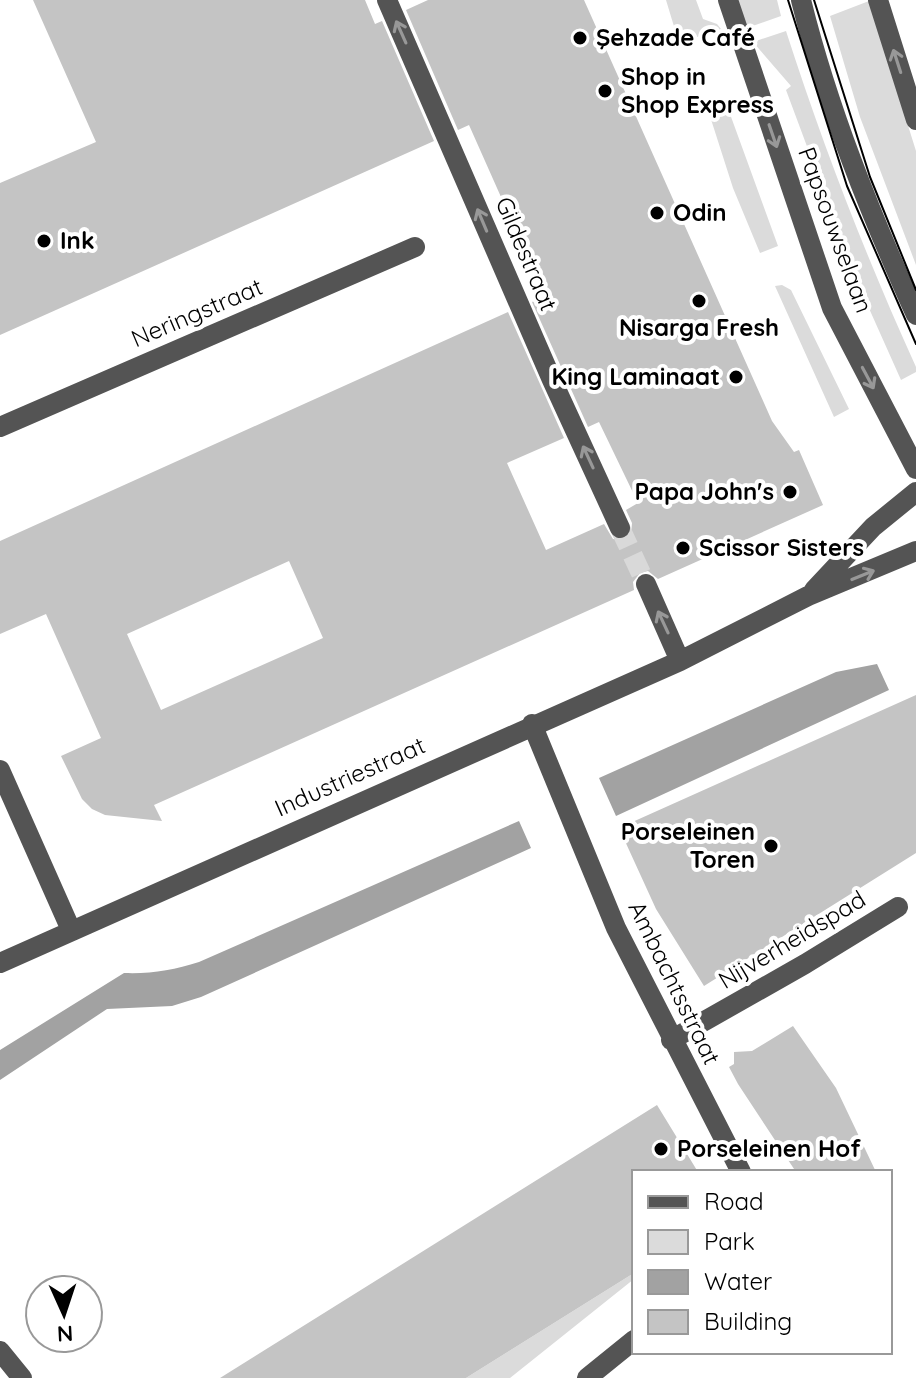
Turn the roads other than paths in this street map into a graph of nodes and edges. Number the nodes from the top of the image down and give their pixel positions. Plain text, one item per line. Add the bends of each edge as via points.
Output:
1 (387, 0) edge
2 (728, 0) edge
3 (801, 0) edge
4 (878, 0) edge
5 (916, 120) edge
6 (415, 247) dead end
7 (916, 315) edge
8 (0, 427) edge
9 (916, 469) edge
10 (916, 492) edge
11 (620, 528) tunnel mouth
12 (916, 551) edge
13 (646, 584) tunnel mouth
14 (808, 596) junction
15 (680, 661) junction
16 (532, 724) junction
17 (0, 770) edge
18 (898, 907) dead end
19 (71, 930) junction
20 (0, 963) edge
21 (671, 1040) junction
22 (740, 1170) edge
23 (632, 1342) edge
24 (0, 1351) edge
25 (22, 1378) edge
26 (587, 1378) edge

11 -> 1 street, Gildestraat
2 -> 9 street, Papsouwselaan via 832,308
3 - 7 street, Papsouwselaan via 858,180
5 -> 4 street
6 - 8 street, Neringstraat
10 - 14 street, Industriestraat via 873,527
14 -> 12 street, Industriestraat
15 -> 13 street
14 - 15 street, Industriestraat
15 - 16 street, Industriestraat
16 - 19 street, Industriestraat
16 - 21 street, Ambachtsstraat via 616,928
17 - 19 street
18 - 21 street, Nijverheidspad
19 - 20 street, Industriestraat
21 - 22 street, Ambachtsstraat
23 - 26 street
24 - 25 street

